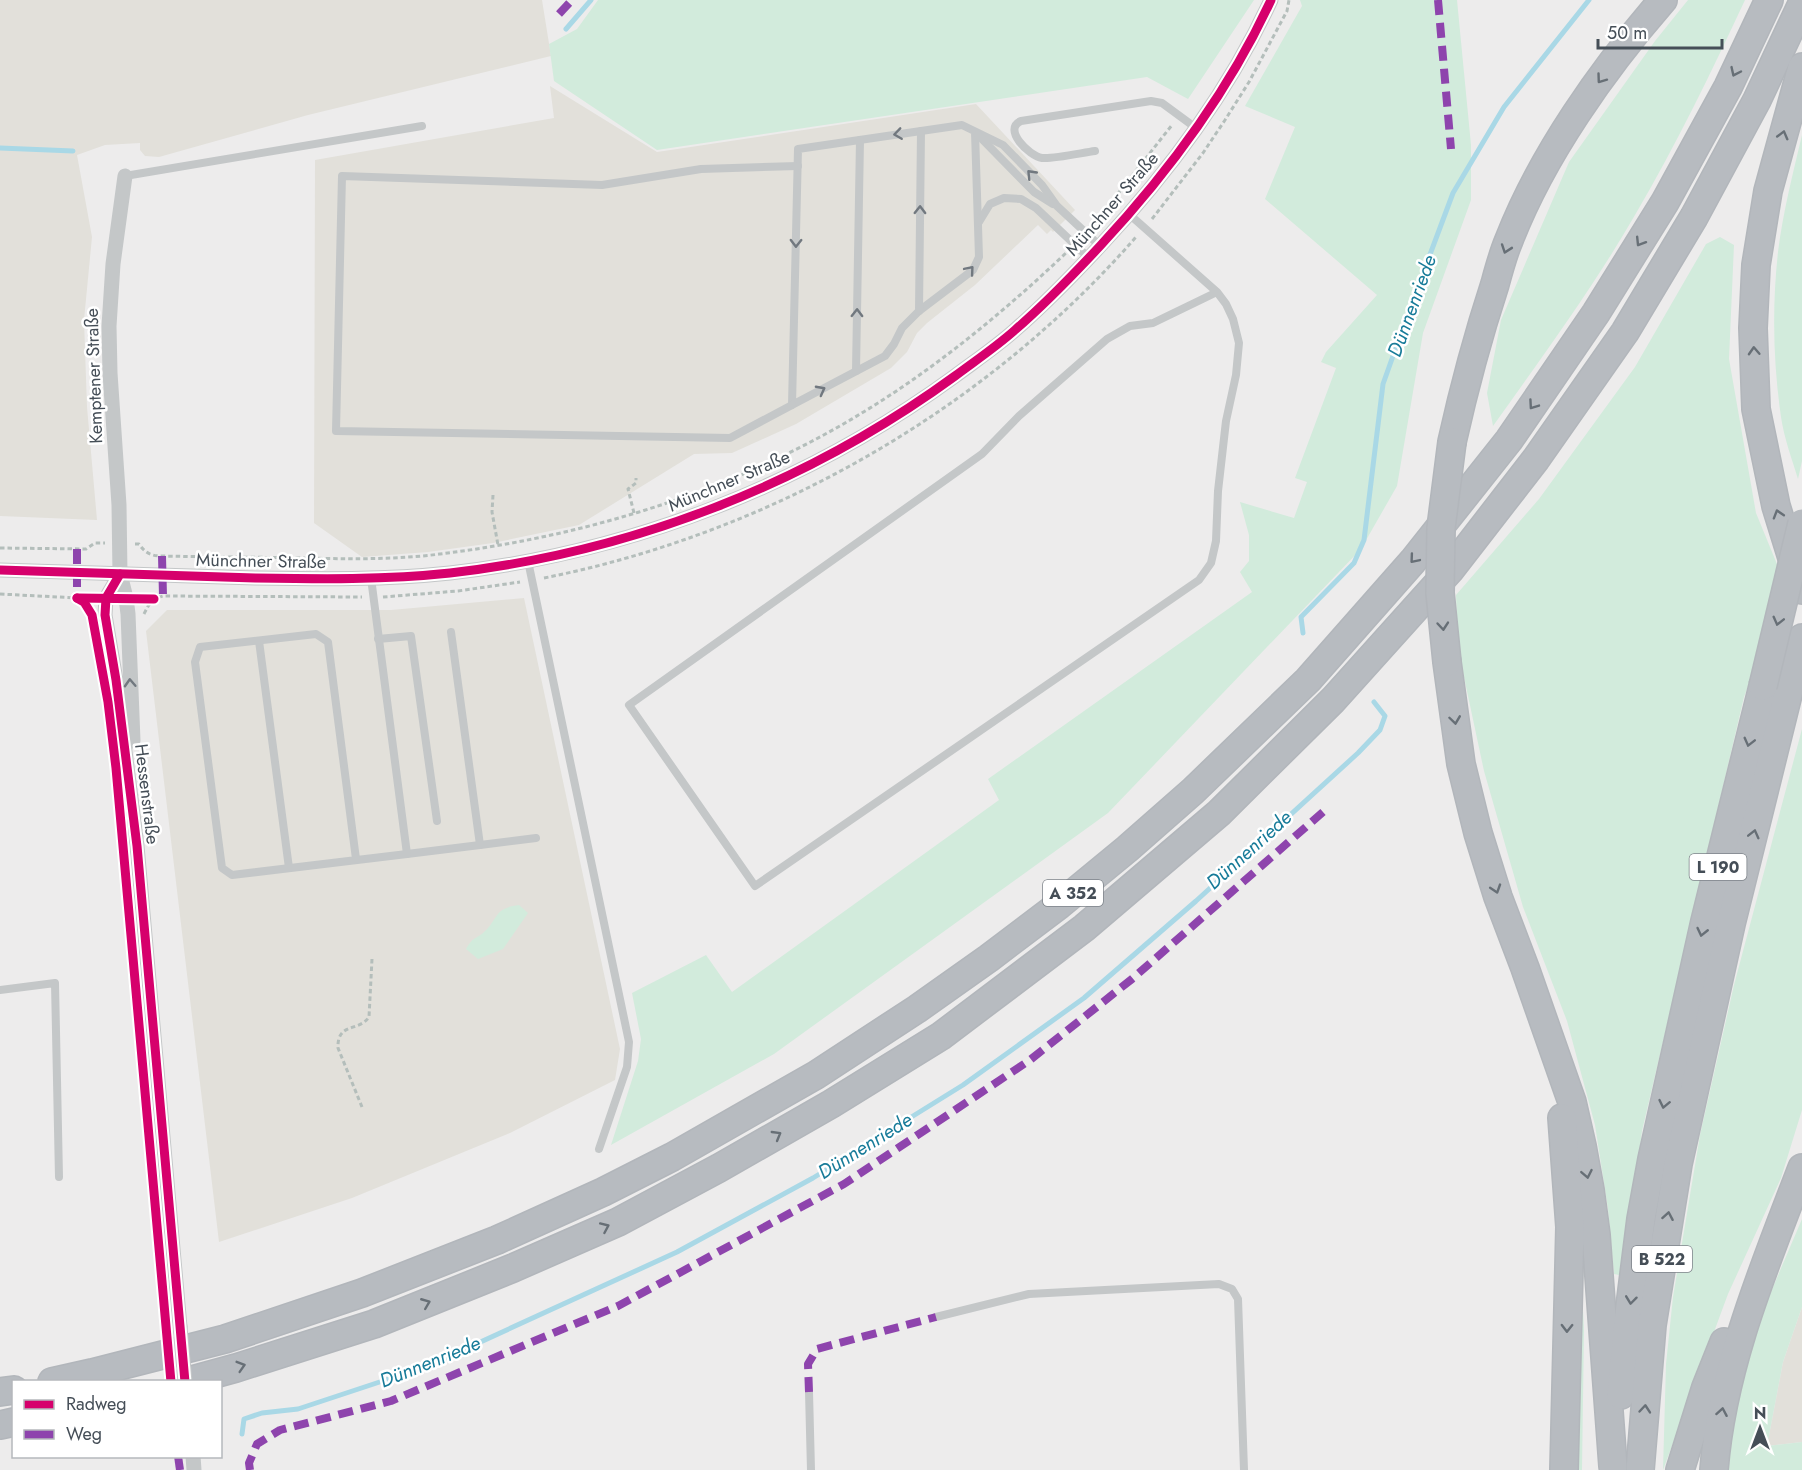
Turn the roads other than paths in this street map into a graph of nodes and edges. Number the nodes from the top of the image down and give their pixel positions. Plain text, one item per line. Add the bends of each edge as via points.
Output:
1 (1271, 0) edge
2 (1663, 0) edge
3 (1768, 0) edge
4 (1802, 4) edge
5 (1802, 67) edge
6 (422, 126) dead end
7 (1196, 128) junction
8 (921, 131) junction
9 (975, 132) junction
10 (860, 140) junction
11 (1095, 151) dead end
12 (798, 166) junction
13 (125, 176) joint
14 (1130, 214) junction
15 (978, 224) junction
16 (1100, 246) junction
17 (1089, 258) junction
18 (1217, 292) junction
19 (919, 311) junction
20 (856, 371) junction
21 (792, 405) junction
22 (1802, 523) edge
23 (528, 561) junction
24 (0, 570) edge
25 (120, 574) junction
26 (371, 578) junction
27 (1802, 590) edge
28 (451, 632) dead end
29 (1802, 638) edge
30 (378, 639) junction
31 (259, 641) junction
32 (437, 821) dead end
33 (536, 838) dead end
34 (480, 845) junction
35 (137, 846) junction
36 (407, 854) junction
37 (356, 859) junction
38 (289, 868) junction
39 (0, 990) edge
40 (1550, 1037) junction
41 (1688, 1051) junction
42 (599, 1149) dead end
43 (1802, 1168) edge
44 (59, 1177) dead end
45 (1784, 1216) junction
46 (936, 1317) dead end
47 (61, 1380) edge
48 (185, 1380) edge
49 (192, 1380) edge
50 (809, 1392) dead end
51 (1613, 1468) edge
52 (811, 1470) edge
53 (1244, 1470) edge
54 (1564, 1470) edge
55 (1640, 1470) edge
56 (1680, 1470) edge
57 (1714, 1470) edge

1 - 7 street, Münchner Straße via 1242,56
2 -> 40 highway, bridge via 1574,116 1536,182 1509,240 1467,373 1452,442 1441,528 1440,593 1461,764 1498,897
3 -> 47 highway, A 352 via 1728,87 1665,202 1596,314 1509,440 1413,561 1308,680 1192,791 1059,905 953,984 816,1075 603,1192 497,1240 362,1293 225,1339
49 -> 4 highway, A 352 via 374,1324 618,1222 719,1168 941,1036 1084,928 1174,852 1333,700 1450,570 1536,459 1625,332 1694,217 1757,100
27 -> 5 highway via 1776,506 1756,409 1753,328 1756,265 1768,191
6 - 13 lane
7 - 11 lane via 1162,103 1151,101 1021,121 1014,127 1018,140 1041,158
7 - 14 street, Münchner Straße
8 - 9 lane via 962,125
8 -> 10 lane
19 -> 8 lane
9 - 15 lane
16 -> 9 lane via 1057,206 1034,192
10 - 12 lane via 798,149
20 -> 10 lane
12 -> 21 lane
12 - 21 lane via 700,169 602,185 342,176 336,431 730,438
13 - 25 street, Kemptener Straße via 113,264 110,326
14 - 16 street, Münchner Straße
14 - 18 lane
15 - 17 lane via 990,204 1004,198 1021,199 1036,208
19 -> 15 lane via 973,270 979,257
16 - 17 street, Münchner Straße
17 - 23 street, Münchner Straße via 1014,332 987,353 926,397 843,447 759,489 669,525
18 - 18 lane via 1153,323 1130,326 1107,339 1018,416 982,454 629,705 755,886 1199,580 1211,563 1216,541 1226,422 1239,343 1233,319
19 - 20 lane via 902,328 885,356
21 -> 20 lane
22 -> 41 highway, L 190, bridge via 1704,921
23 - 26 street, Münchner Straße via 451,573
23 - 42 lane via 629,1042 627,1067
24 - 25 street, Münchner Straße
25 - 26 street, Münchner Straße
35 -> 25 street, Hessenstraße via 129,623
25 - 35 street, Hessenstraße via 106,598 105,615
26 - 30 lane
28 - 34 lane
41 -> 29 highway, L 190 via 1731,924
30 - 32 lane via 411,636
30 - 36 lane
31 - 37 lane via 316,634 328,642
31 - 38 lane
31 - 38 lane via 200,647 196,673 222,868 232,875
33 - 34 lane
34 - 36 lane
35 - 48 street, Hessenstraße, bridge
36 - 37 lane
37 - 38 lane
39 - 44 lane via 56,983
40 -> 51 highway via 1572,1102 1590,1190
40 -> 54 highway via 1562,1114 1570,1227
41 -> 51 highway, B 522 via 1652,1159 1641,1219
55 -> 41 highway, B 522 via 1652,1325 1678,1164
43 - 45 highway
45 - 56 highway via 1726,1336
57 -> 45 highway via 1723,1406 1738,1346
46 - 53 lane via 1029,1294 1219,1284 1232,1289 1238,1299
50 - 52 lane

